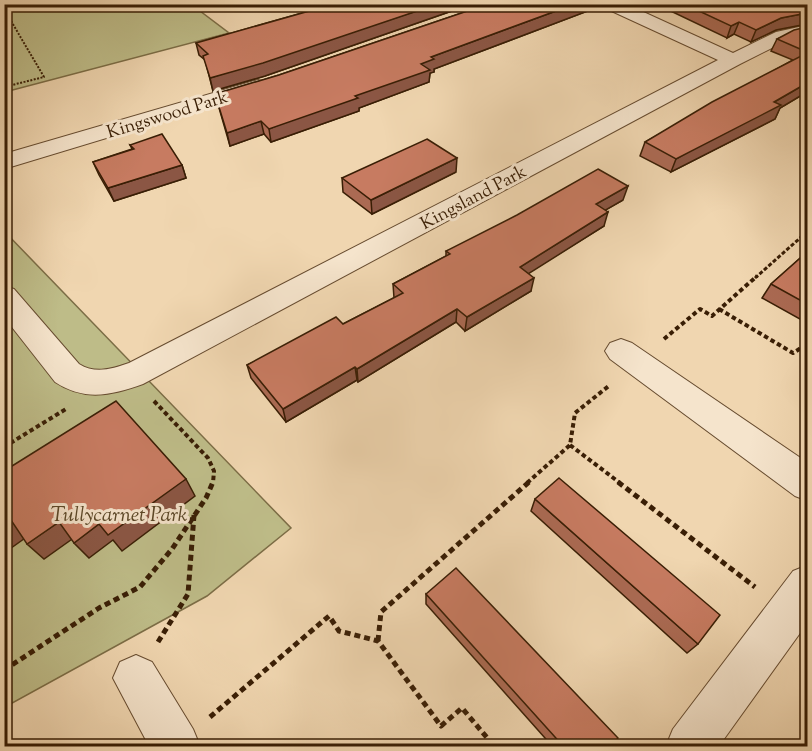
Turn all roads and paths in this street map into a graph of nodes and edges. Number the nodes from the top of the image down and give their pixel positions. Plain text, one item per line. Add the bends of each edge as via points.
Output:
1 (611, 4) edge
2 (4, 9) edge
3 (807, 30) edge
4 (733, 60) junction
5 (273, 82) edge
6 (4, 87) edge
7 (4, 162) edge
8 (807, 231) edge
9 (4, 296) edge
10 (719, 309) junction
11 (807, 351) edge
12 (629, 357) junction
13 (133, 374) junction
14 (93, 384) junction
15 (570, 445) junction
16 (4, 447) edge
17 (807, 484) edge
18 (194, 514) junction
19 (798, 600) edge
20 (378, 641) junction
21 (4, 670) edge
22 (136, 678) joint
23 (176, 746) edge
24 (494, 747) edge
25 (690, 747) edge

1 - 4 street
2 - 6 path via 44,77
3 - 4 street, Kingsland Park via 782,36
4 - 13 street, Kingsland Park
5 - 7 street, Kingswood Park
8 - 10 path
9 - 14 street via 67,373 76,381
10 - 11 path via 793,353 801,348
10 - 12 path via 712,316 700,309
12 - 15 path via 575,413
12 - 17 street
13 - 14 street, Kingsland Park
13 - 18 path via 208,458 214,471 213,484
14 - 16 path via 74,404
15 - 19 path
15 - 20 path via 381,612
18 - 21 path via 172,549 140,587 99,608
18 - 22 path via 188,594
19 - 25 street
20 - 23 path via 339,631 329,616
20 - 24 path via 441,726 462,708
22 - 23 street

